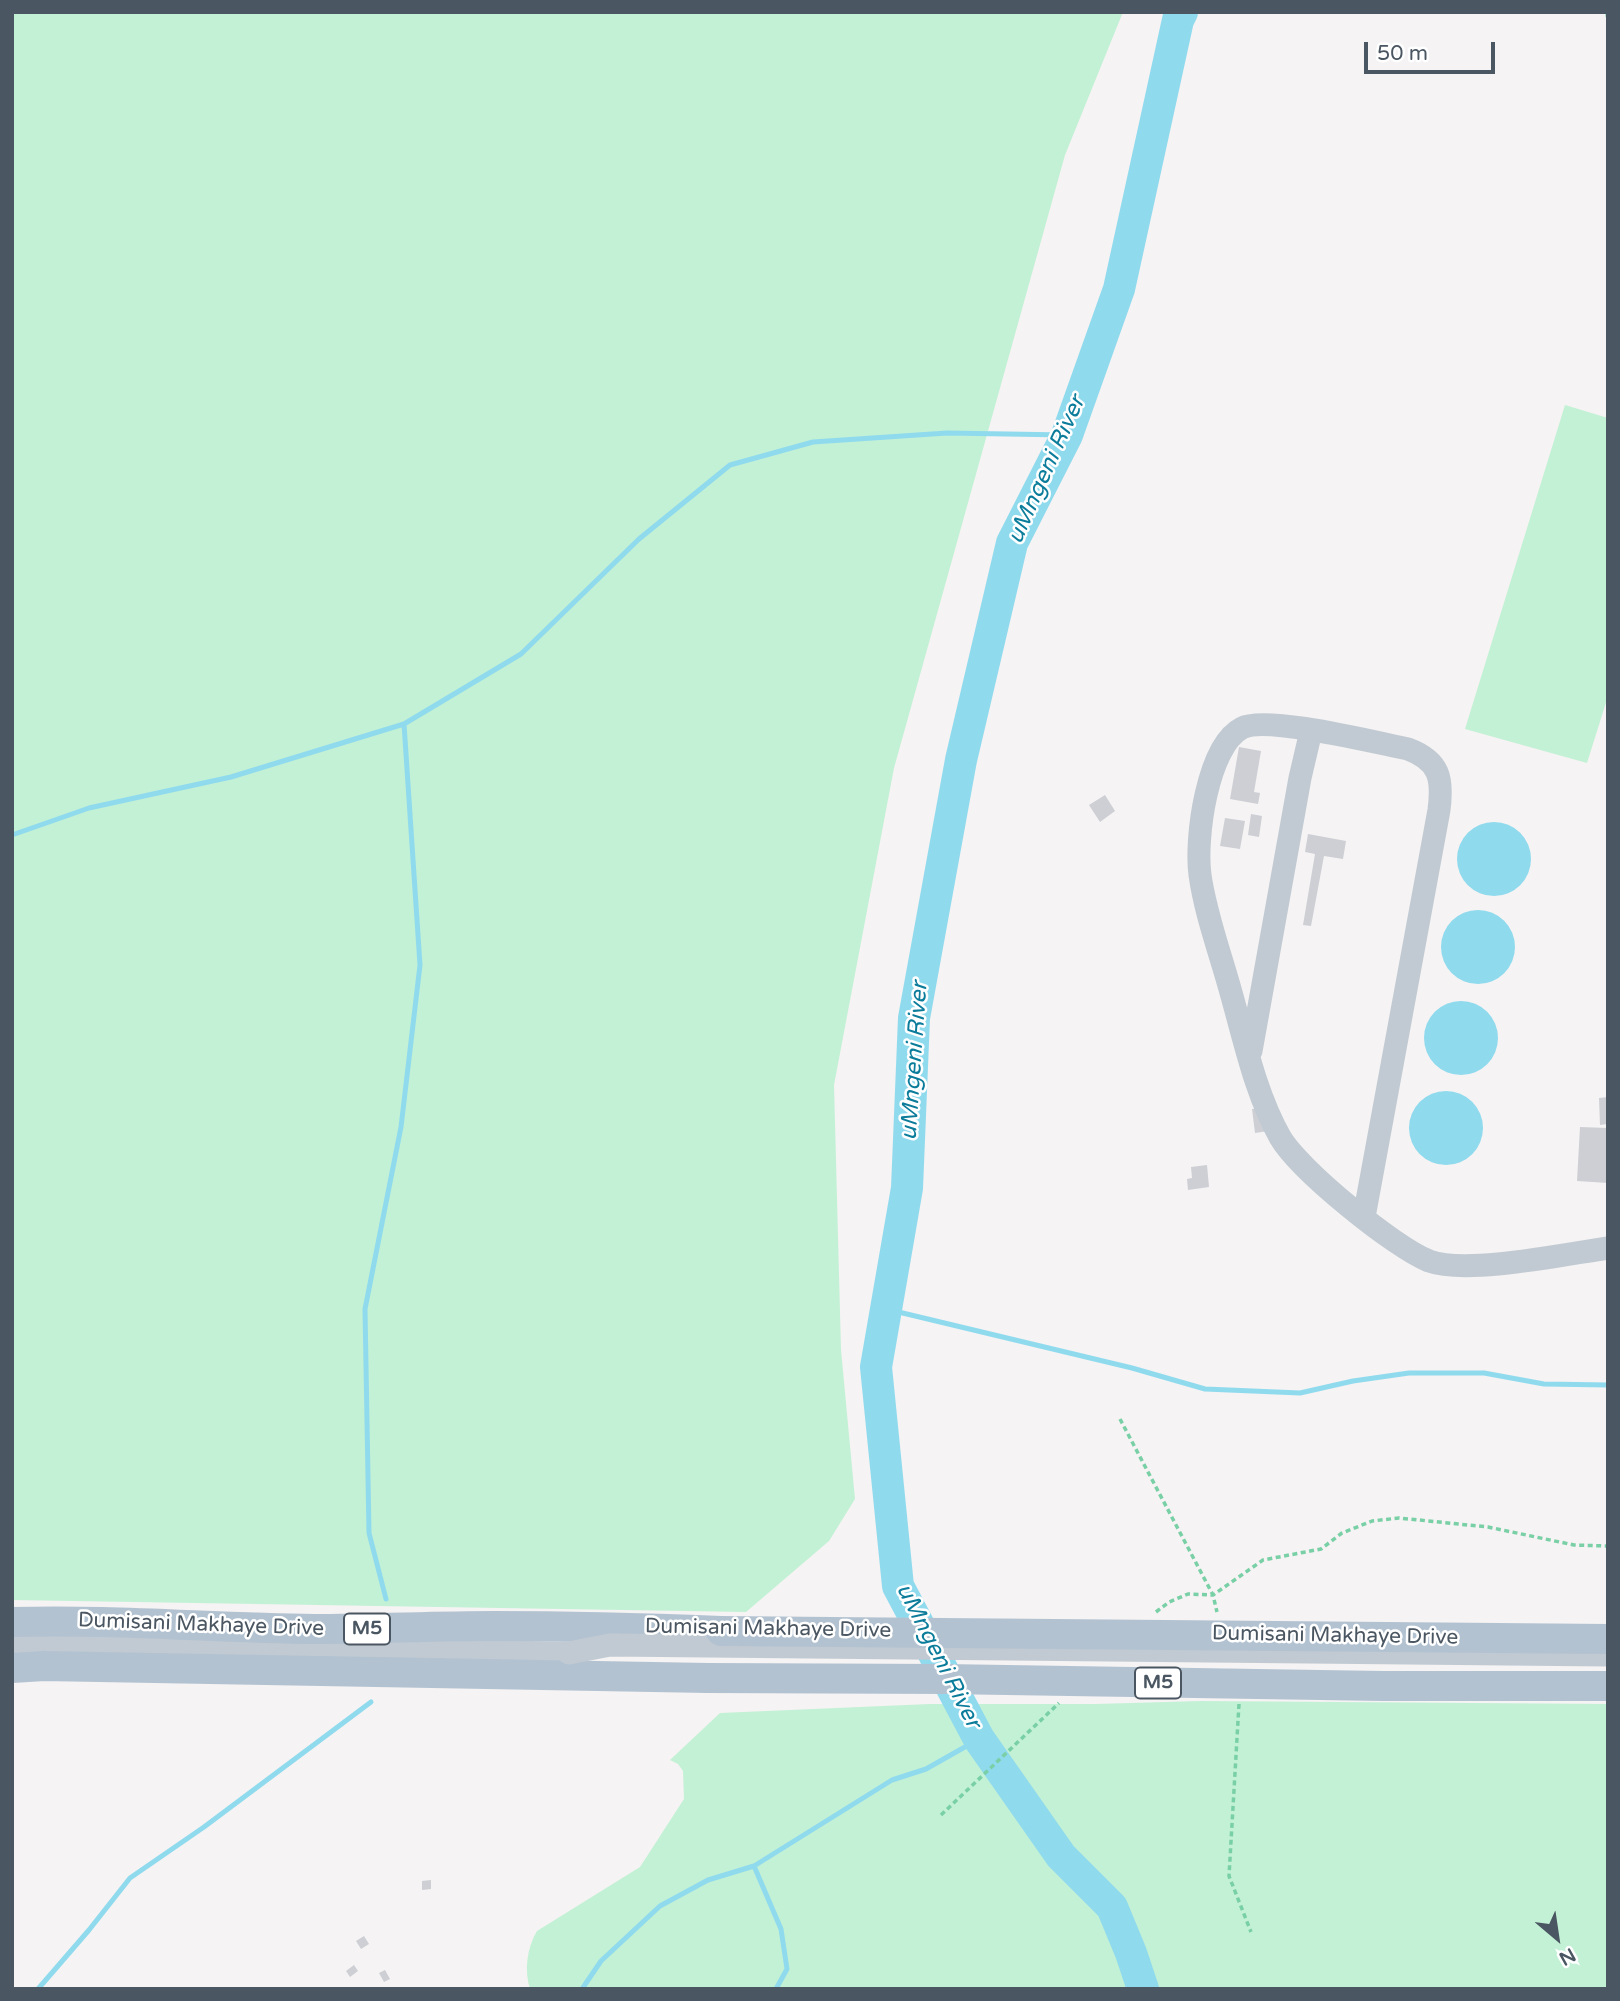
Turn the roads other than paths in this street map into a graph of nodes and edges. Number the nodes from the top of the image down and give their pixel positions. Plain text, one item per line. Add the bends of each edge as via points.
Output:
1 (1311, 731) junction
2 (1250, 1056) junction
3 (1364, 1217) junction
4 (1608, 1248) edge
5 (12, 1622) edge
6 (1608, 1639) edge
7 (12, 1646) edge
8 (569, 1653) junction
9 (1608, 1655) edge
10 (12, 1668) edge
11 (1608, 1668) edge
12 (1608, 1686) edge

1 - 2 street
1 - 2 street via 1250,724 1227,739 1217,757 1203,818 1199,850 1206,905
1 - 3 street via 1422,754 1439,776 1441,794
2 - 3 street via 1268,1111 1294,1157
3 - 4 street via 1409,1252 1433,1263 1470,1266
5 - 6 main road, Dumisani Makhaye Drive / M5, bridge via 284,1629 639,1627
7 - 8 street
8 - 9 street, bridge via 610,1646
8 - 11 street via 609,1659
10 - 12 main road, Dumisani Makhaye Drive / M5, bridge

